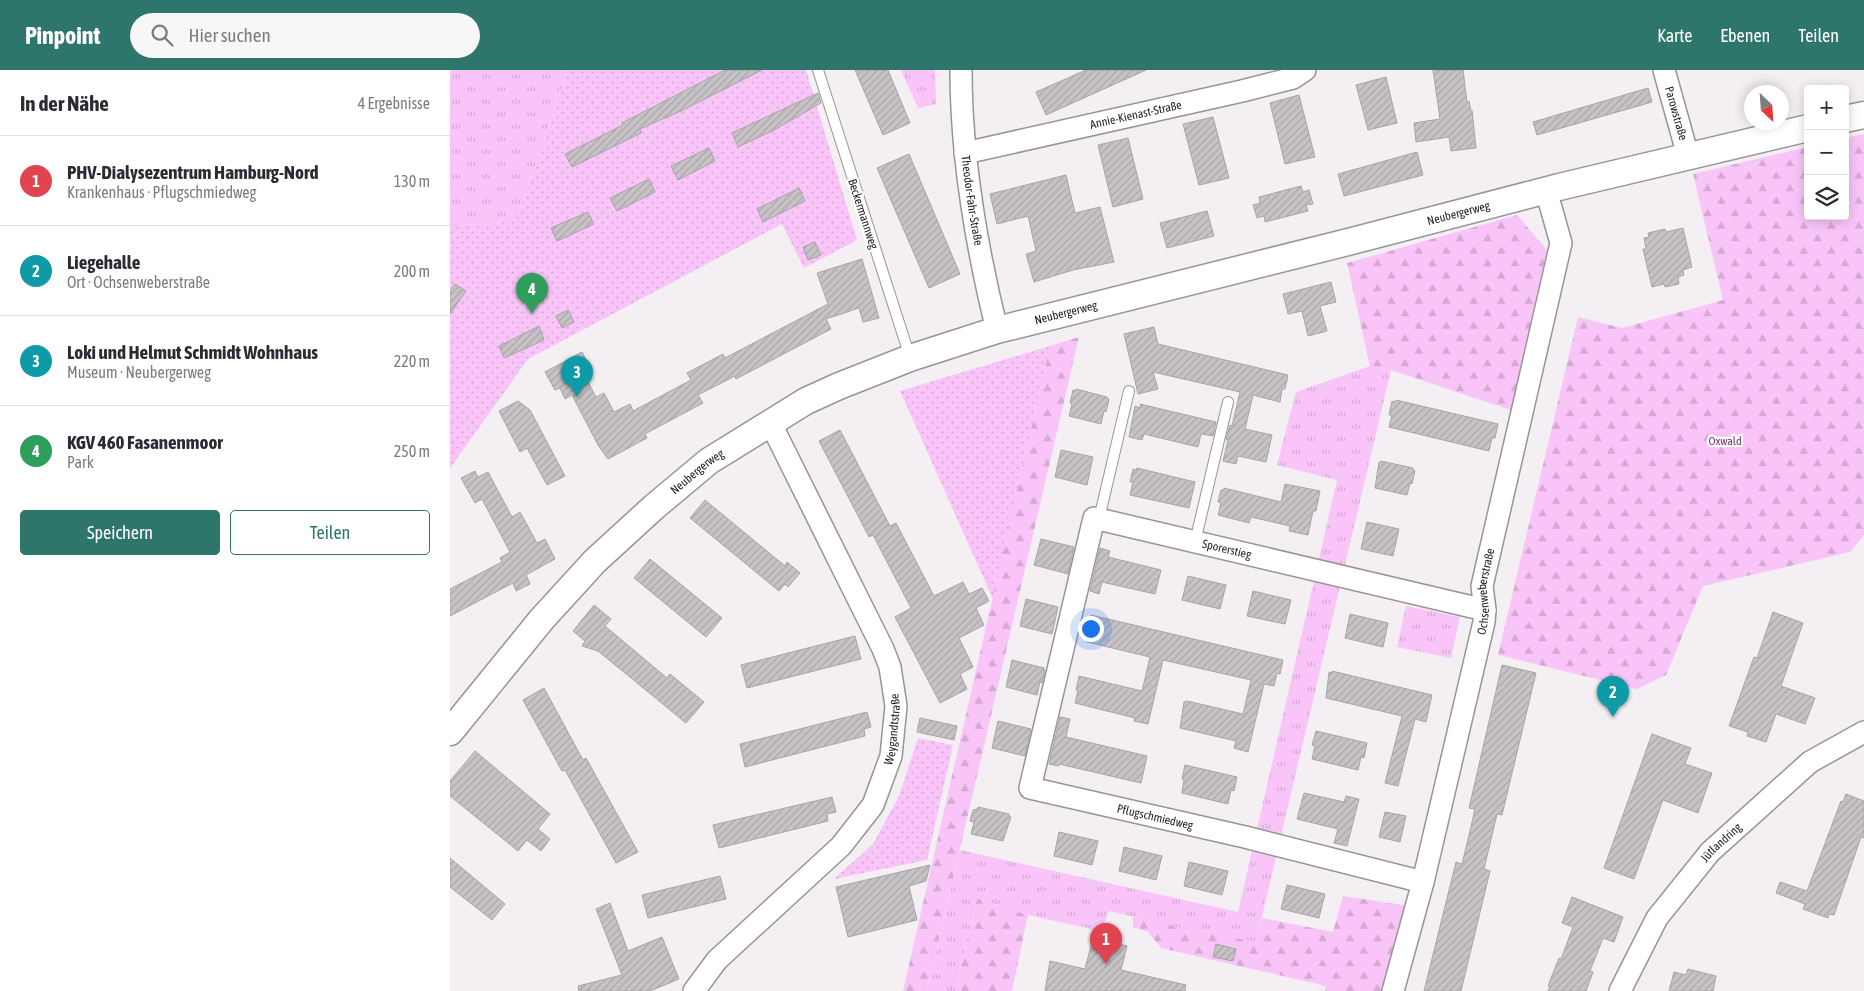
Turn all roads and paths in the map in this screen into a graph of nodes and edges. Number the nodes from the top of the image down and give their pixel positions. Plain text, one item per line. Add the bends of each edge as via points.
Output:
1 (818, 70) edge
2 (961, 70) edge
3 (1305, 70) edge
4 (1664, 70) edge
5 (1864, 115) edge
6 (1849, 118) edge
7 (1804, 129) edge
8 (965, 154) junction
9 (1688, 156) junction
10 (1546, 190) junction
11 (997, 330) junction
12 (910, 358) junction
13 (1129, 391) dead end
14 (1228, 402) dead end
15 (770, 422) junction
16 (1099, 519) junction
17 (1195, 542) junction
18 (1485, 610) junction
19 (450, 732) edge
20 (1864, 732) edge
21 (1423, 882) junction
22 (694, 991) edge
23 (1393, 991) edge
24 (1620, 991) edge

1 - 12 lane, Beckermannweg
2 - 8 street, Theodor-Fahr-Straße
3 - 8 street, Annie-Kienast-Straße via 1293,78 1242,91
4 - 9 street, Parowstraße
5 - 6 street
7 - 9 street, Neubergerweg
8 - 11 street, Theodor-Fahr-Straße via 976,232
9 - 10 street, Neubergerweg
10 - 11 street, Neubergerweg
10 - 18 street, Ochsenweberstraße via 1561,243 1482,586
11 - 12 street, Neubergerweg
12 - 15 street, Neubergerweg via 838,386
13 - 16 lane
14 - 17 lane
15 - 19 street, Neubergerweg via 709,461 595,561 542,619
15 - 22 street, Weygandtstraße via 890,667 896,706 891,756 873,805 841,846 717,960
16 - 17 street, Sporerstieg
16 - 21 street, Pflugschmiedweg via 1094,518 1030,788
17 - 18 street, Sporerstieg
18 - 21 street, Ochsenweberstraße
20 - 24 street, Jütlandring via 1810,762 1710,852 1657,918
21 - 23 street, Ochsenweberstraße

